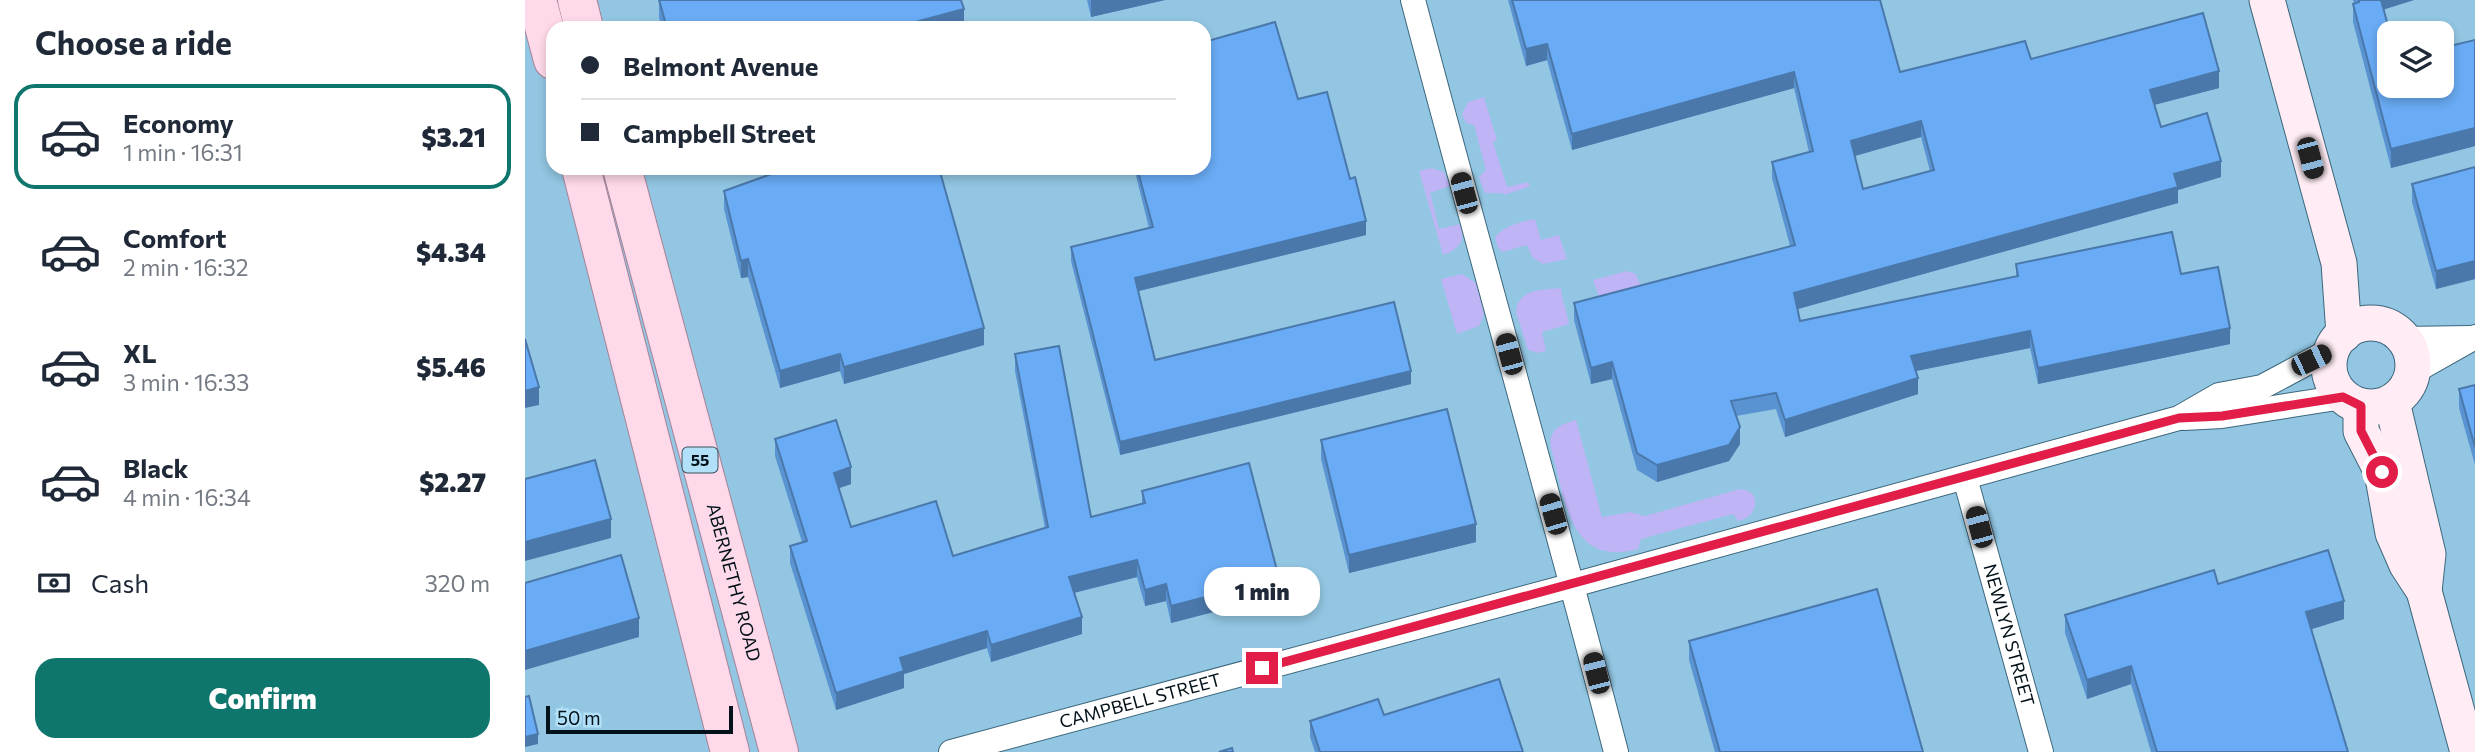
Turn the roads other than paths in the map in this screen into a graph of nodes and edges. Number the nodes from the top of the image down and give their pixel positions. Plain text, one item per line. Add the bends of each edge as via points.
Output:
1 (537, 0) edge
2 (577, 0) edge
3 (1413, 0) edge
4 (2267, 0) edge
5 (582, 21) edge
6 (546, 34) edge
7 (583, 175) edge
8 (624, 175) edge
9 (2339, 263) junction
10 (2391, 331) junction
11 (2475, 337) edge
12 (2338, 342) junction
13 (2413, 372) junction
14 (2365, 402) junction
15 (2179, 418) junction
16 (1965, 478) junction
17 (1573, 585) junction
18 (730, 752) edge
19 (779, 752) edge
20 (951, 752) edge
21 (1616, 752) edge
22 (2041, 752) edge
23 (2468, 752) edge

1 - 6 main road
2 - 5 main road
3 - 17 street
4 - 9 main road
7 - 18 main road, 55
8 - 19 main road, ABERNETHY ROAD / 55
9 - 10 main road
9 - 12 main road
10 - 11 street
10 - 12 main road via 2354,327
10 - 13 main road via 2410,349
11 - 13 street
12 - 14 main road via 2329,362 2335,387
12 - 15 street, CAMPBELL STREET via 2262,387 2219,396
13 - 14 main road via 2402,395
14 - 15 street, CAMPBELL STREET
14 - 23 main road via 2428,554 2424,591
15 - 16 street, CAMPBELL STREET
16 - 17 street, CAMPBELL STREET
16 - 22 street, NEWLYN STREET
17 - 20 street, CAMPBELL STREET
17 - 21 street

